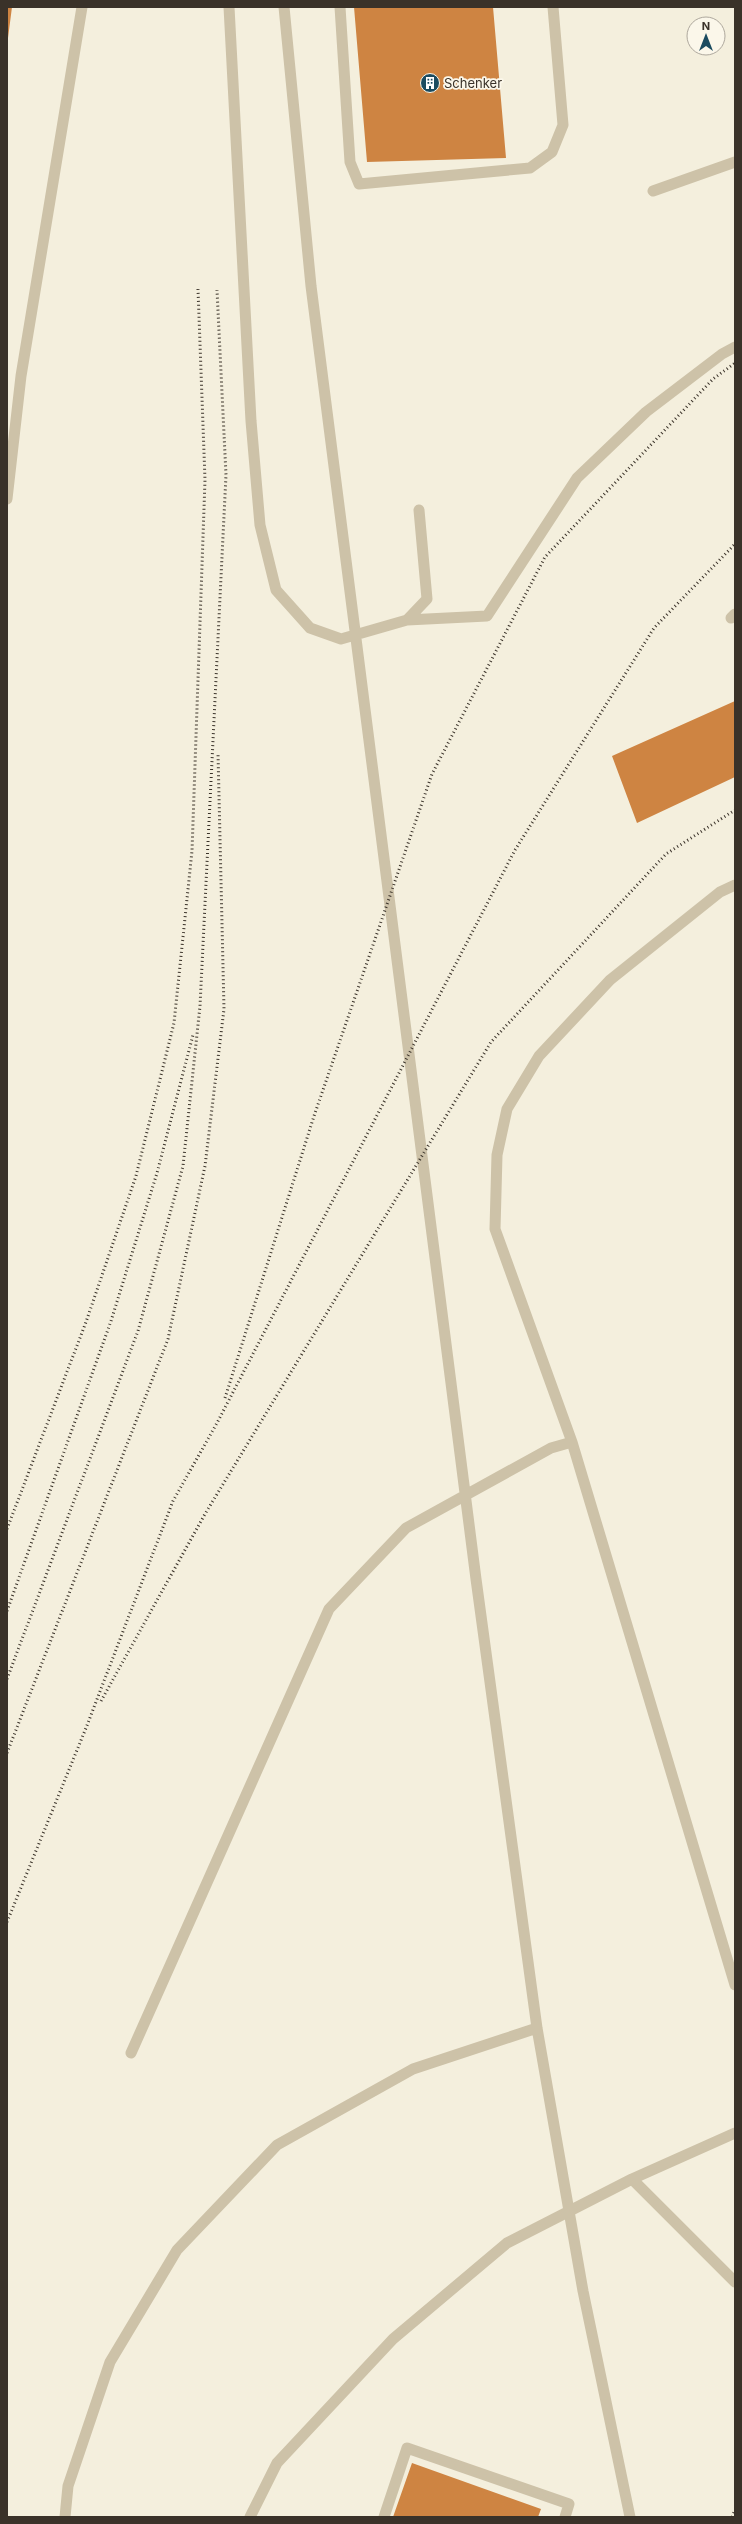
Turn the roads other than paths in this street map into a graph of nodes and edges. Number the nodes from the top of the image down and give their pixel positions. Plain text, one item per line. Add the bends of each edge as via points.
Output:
1 (82, 7) edge
2 (229, 7) edge
3 (284, 7) edge
4 (340, 7) edge
5 (553, 7) edge
6 (735, 162) edge
7 (653, 191) dead end
8 (735, 347) edge
9 (7, 500) edge
10 (419, 510) dead end
11 (407, 620) junction
12 (735, 885) edge
13 (572, 1442) junction
14 (735, 1985) edge
15 (537, 2028) junction
16 (131, 2053) dead end
17 (735, 2133) edge
18 (632, 2179) junction
19 (735, 2282) edge
20 (65, 2517) edge
21 (250, 2517) edge
22 (384, 2517) edge
23 (564, 2517) edge
24 (630, 2517) edge

1 - 9 lane via 21,376
2 - 11 lane via 251,420 260,525 276,590 310,628 341,640
3 - 15 lane via 311,286 476,1579
4 - 5 lane via 350,162 359,184 530,168 552,152 563,125
6 - 7 lane
8 - 11 lane via 722,354 646,412 576,478 487,616
10 - 11 lane via 427,600
12 - 13 lane via 720,892 610,980 539,1056 507,1109 497,1155 495,1229
13 - 14 lane
13 - 16 lane via 551,1448 406,1528 329,1610
15 - 20 lane via 413,2069 277,2145 177,2250 110,2362 68,2486
15 - 24 lane via 582,2291
17 - 18 lane
18 - 19 lane
18 - 21 lane via 507,2243 393,2338 277,2463
22 - 23 lane via 407,2448 569,2504

